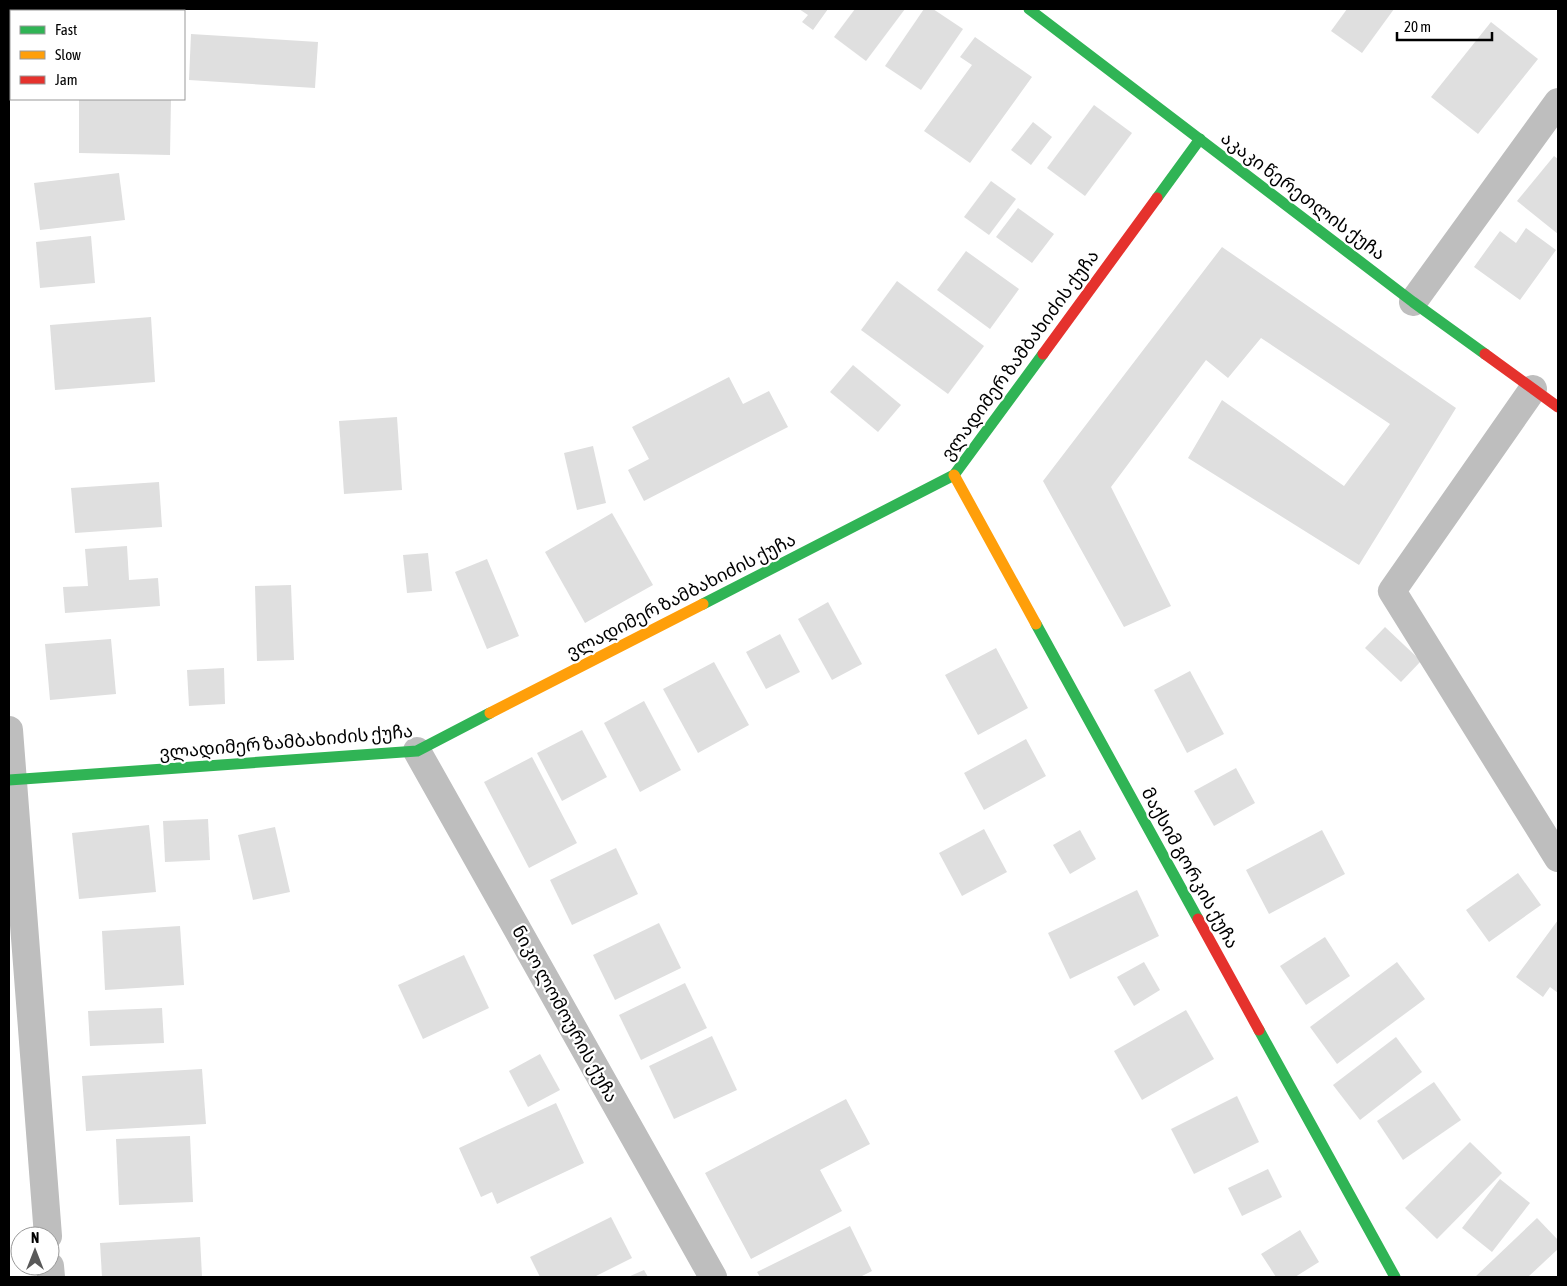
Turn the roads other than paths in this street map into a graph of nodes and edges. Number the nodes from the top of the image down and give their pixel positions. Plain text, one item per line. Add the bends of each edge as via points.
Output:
1 (1029, 9) edge
2 (1558, 102) edge
3 (1200, 139) junction
4 (1412, 302) junction
5 (1533, 389) junction
6 (1558, 407) edge
7 (954, 475) junction
8 (9, 730) edge
9 (417, 751) junction
10 (11, 780) edge
11 (1558, 858) edge
12 (47, 1226) edge
13 (713, 1277) edge
14 (1395, 1277) edge

1 - 3 street, აკაკი წერეთლის ქუჩა
2 - 4 street
3 - 4 street, აკაკი წერეთლის ქუჩა
3 - 7 street, ვლადიმერ ზამბახიძის ქუჩა
4 - 5 street, აკაკი წერეთლის ქუჩა
5 - 6 street, აკაკი წერეთლის ქუჩა
5 - 11 street via 1392,591
7 - 9 street, ვლადიმერ ზამბახიძის ქუჩა
7 - 14 street, მაქსიმ გორკის ქუჩა
8 - 10 street
9 - 10 street, ვლადიმერ ზამბახიძის ქუჩა
9 - 13 street, ნიკო ლომოურის ქუჩა
10 - 12 street

